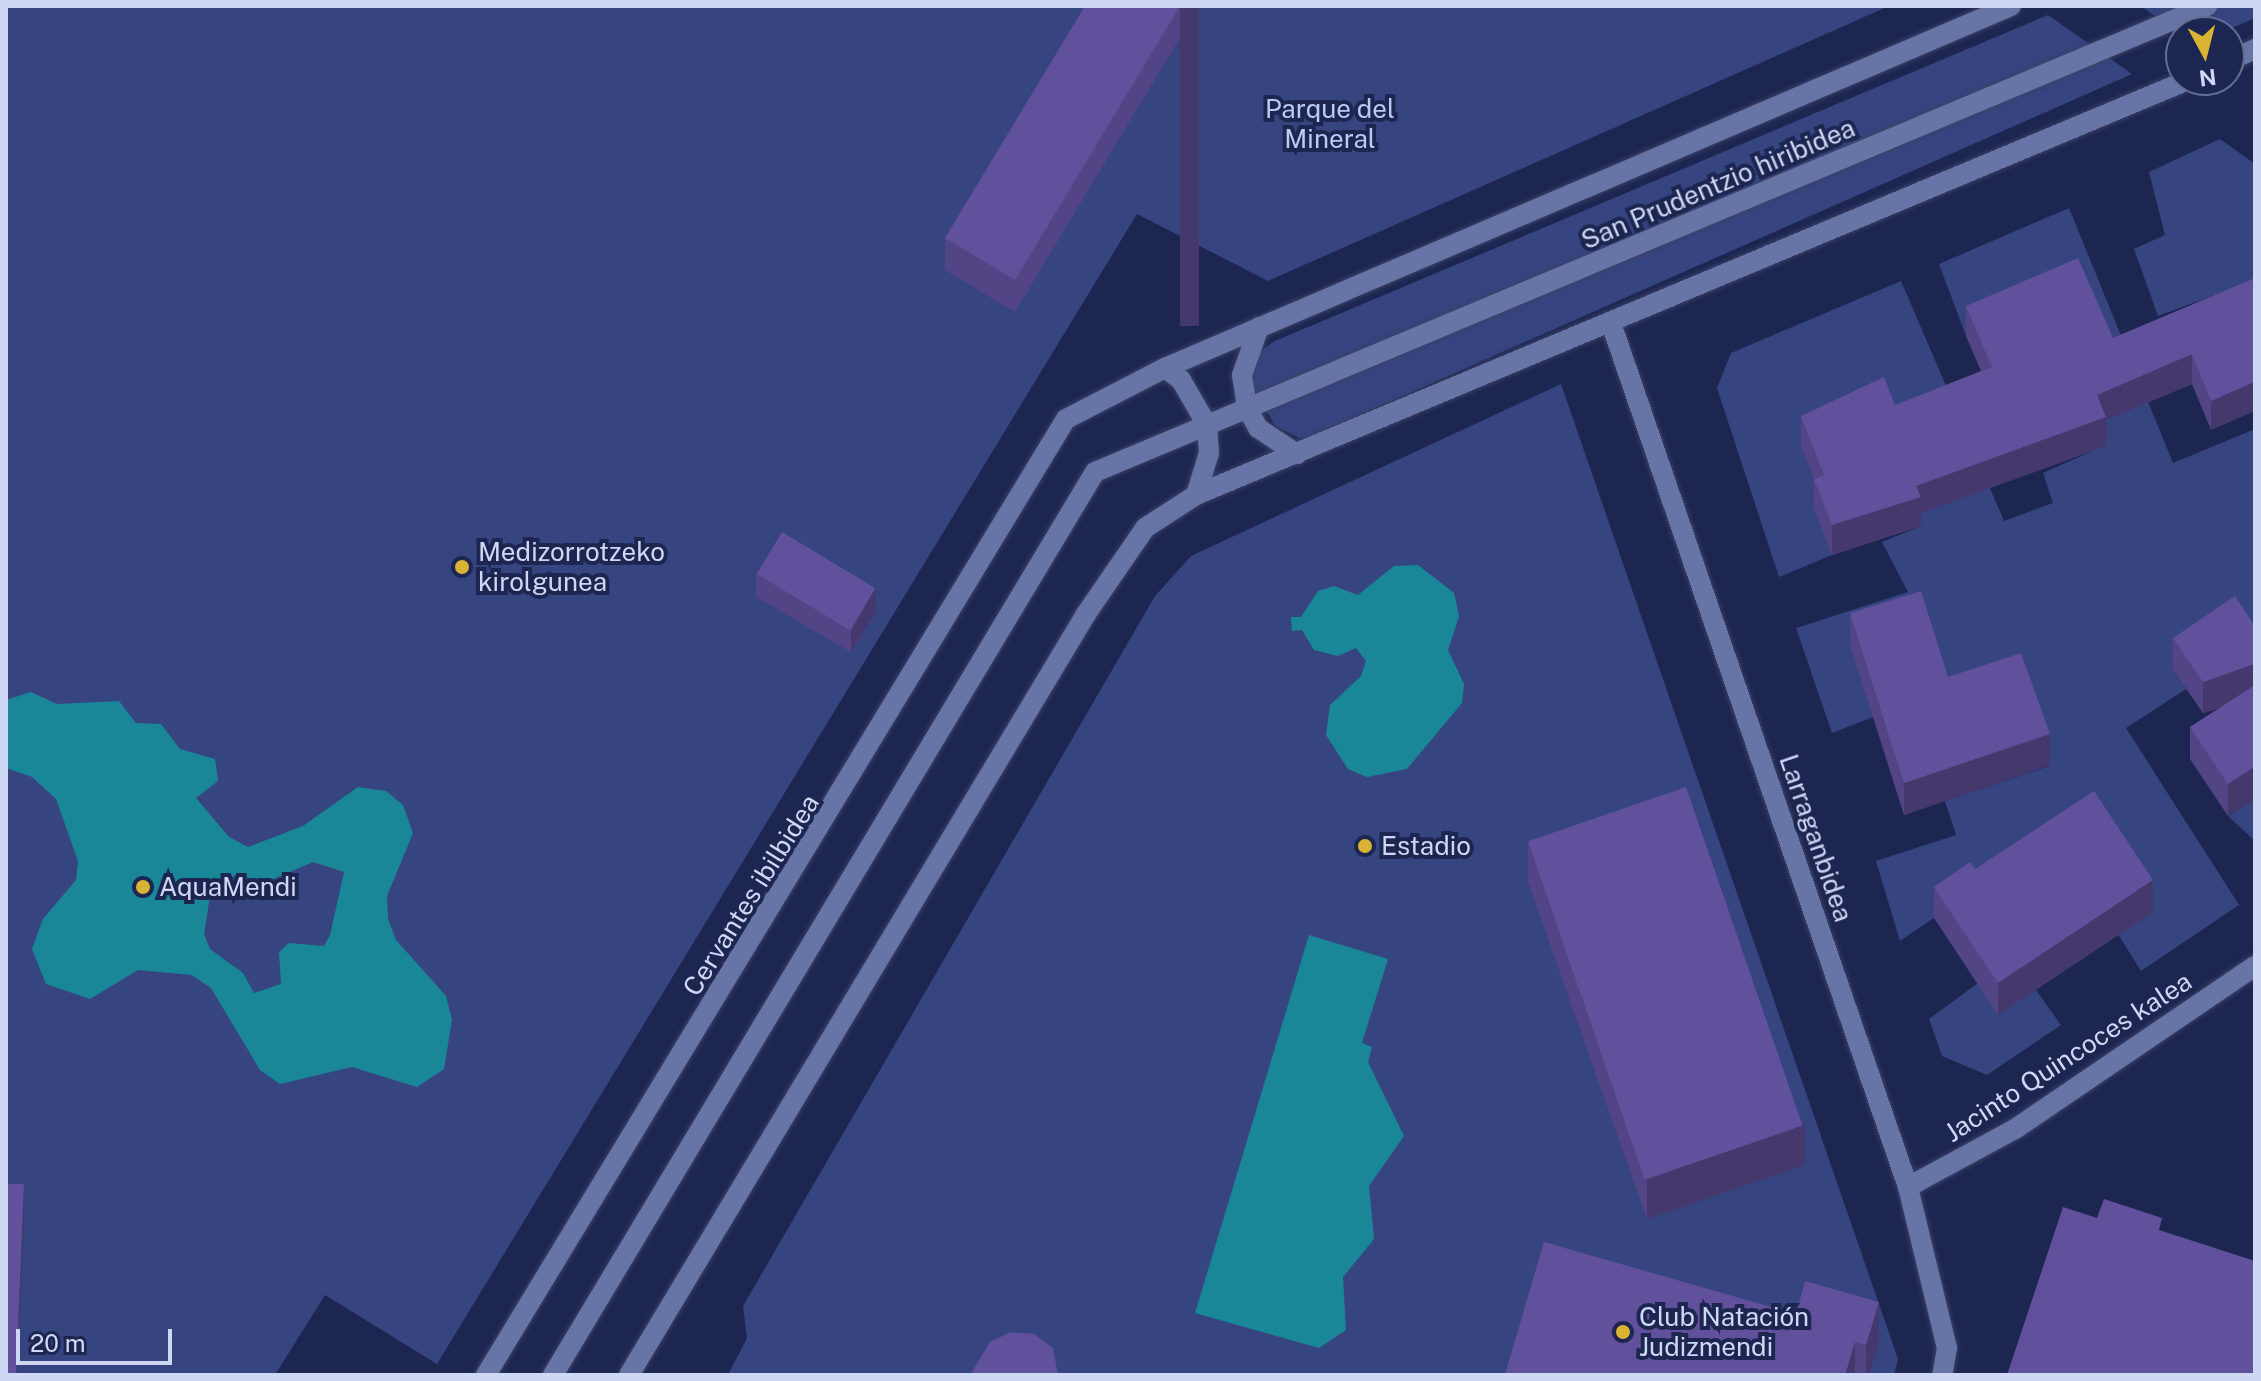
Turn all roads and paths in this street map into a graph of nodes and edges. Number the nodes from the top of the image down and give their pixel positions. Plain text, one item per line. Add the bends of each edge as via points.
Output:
1 (2011, 6) edge
2 (2207, 6) edge
3 (2165, 90) edge
4 (1611, 323) junction
5 (1259, 327) junction
6 (1165, 368) junction
7 (1247, 408) junction
8 (1207, 425) junction
9 (1051, 437) joint
10 (1297, 454) junction
11 (1196, 495) junction
12 (2255, 966) edge
13 (1908, 1187) junction
14 (486, 1375) edge
15 (553, 1375) edge
16 (629, 1375) edge
17 (1942, 1375) edge

1 - 5 street, San Prudentzio hiribidea
2 - 7 street, San Prudentzio hiribidea
3 - 4 street
4 - 10 street
4 - 13 street, Larraganbidea
5 - 6 street, San Prudentzio hiribidea
5 - 7 street via 1242,375
6 - 8 street via 1181,380
6 - 9 street, San Prudentzio hiribidea via 1089,401
7 - 8 street, San Prudentzio hiribidea
7 - 10 street via 1258,428
8 - 11 street via 1209,453
8 - 15 street, San Prudentzio hiribidea via 1095,472
9 - 14 street, Cervantes ibilbidea via 837,805
10 - 11 street
11 - 16 street via 1145,528 1086,614
12 - 13 street, Jacinto Quincoces kalea via 2015,1129
13 - 17 street, Larraganbidea via 1947,1348

